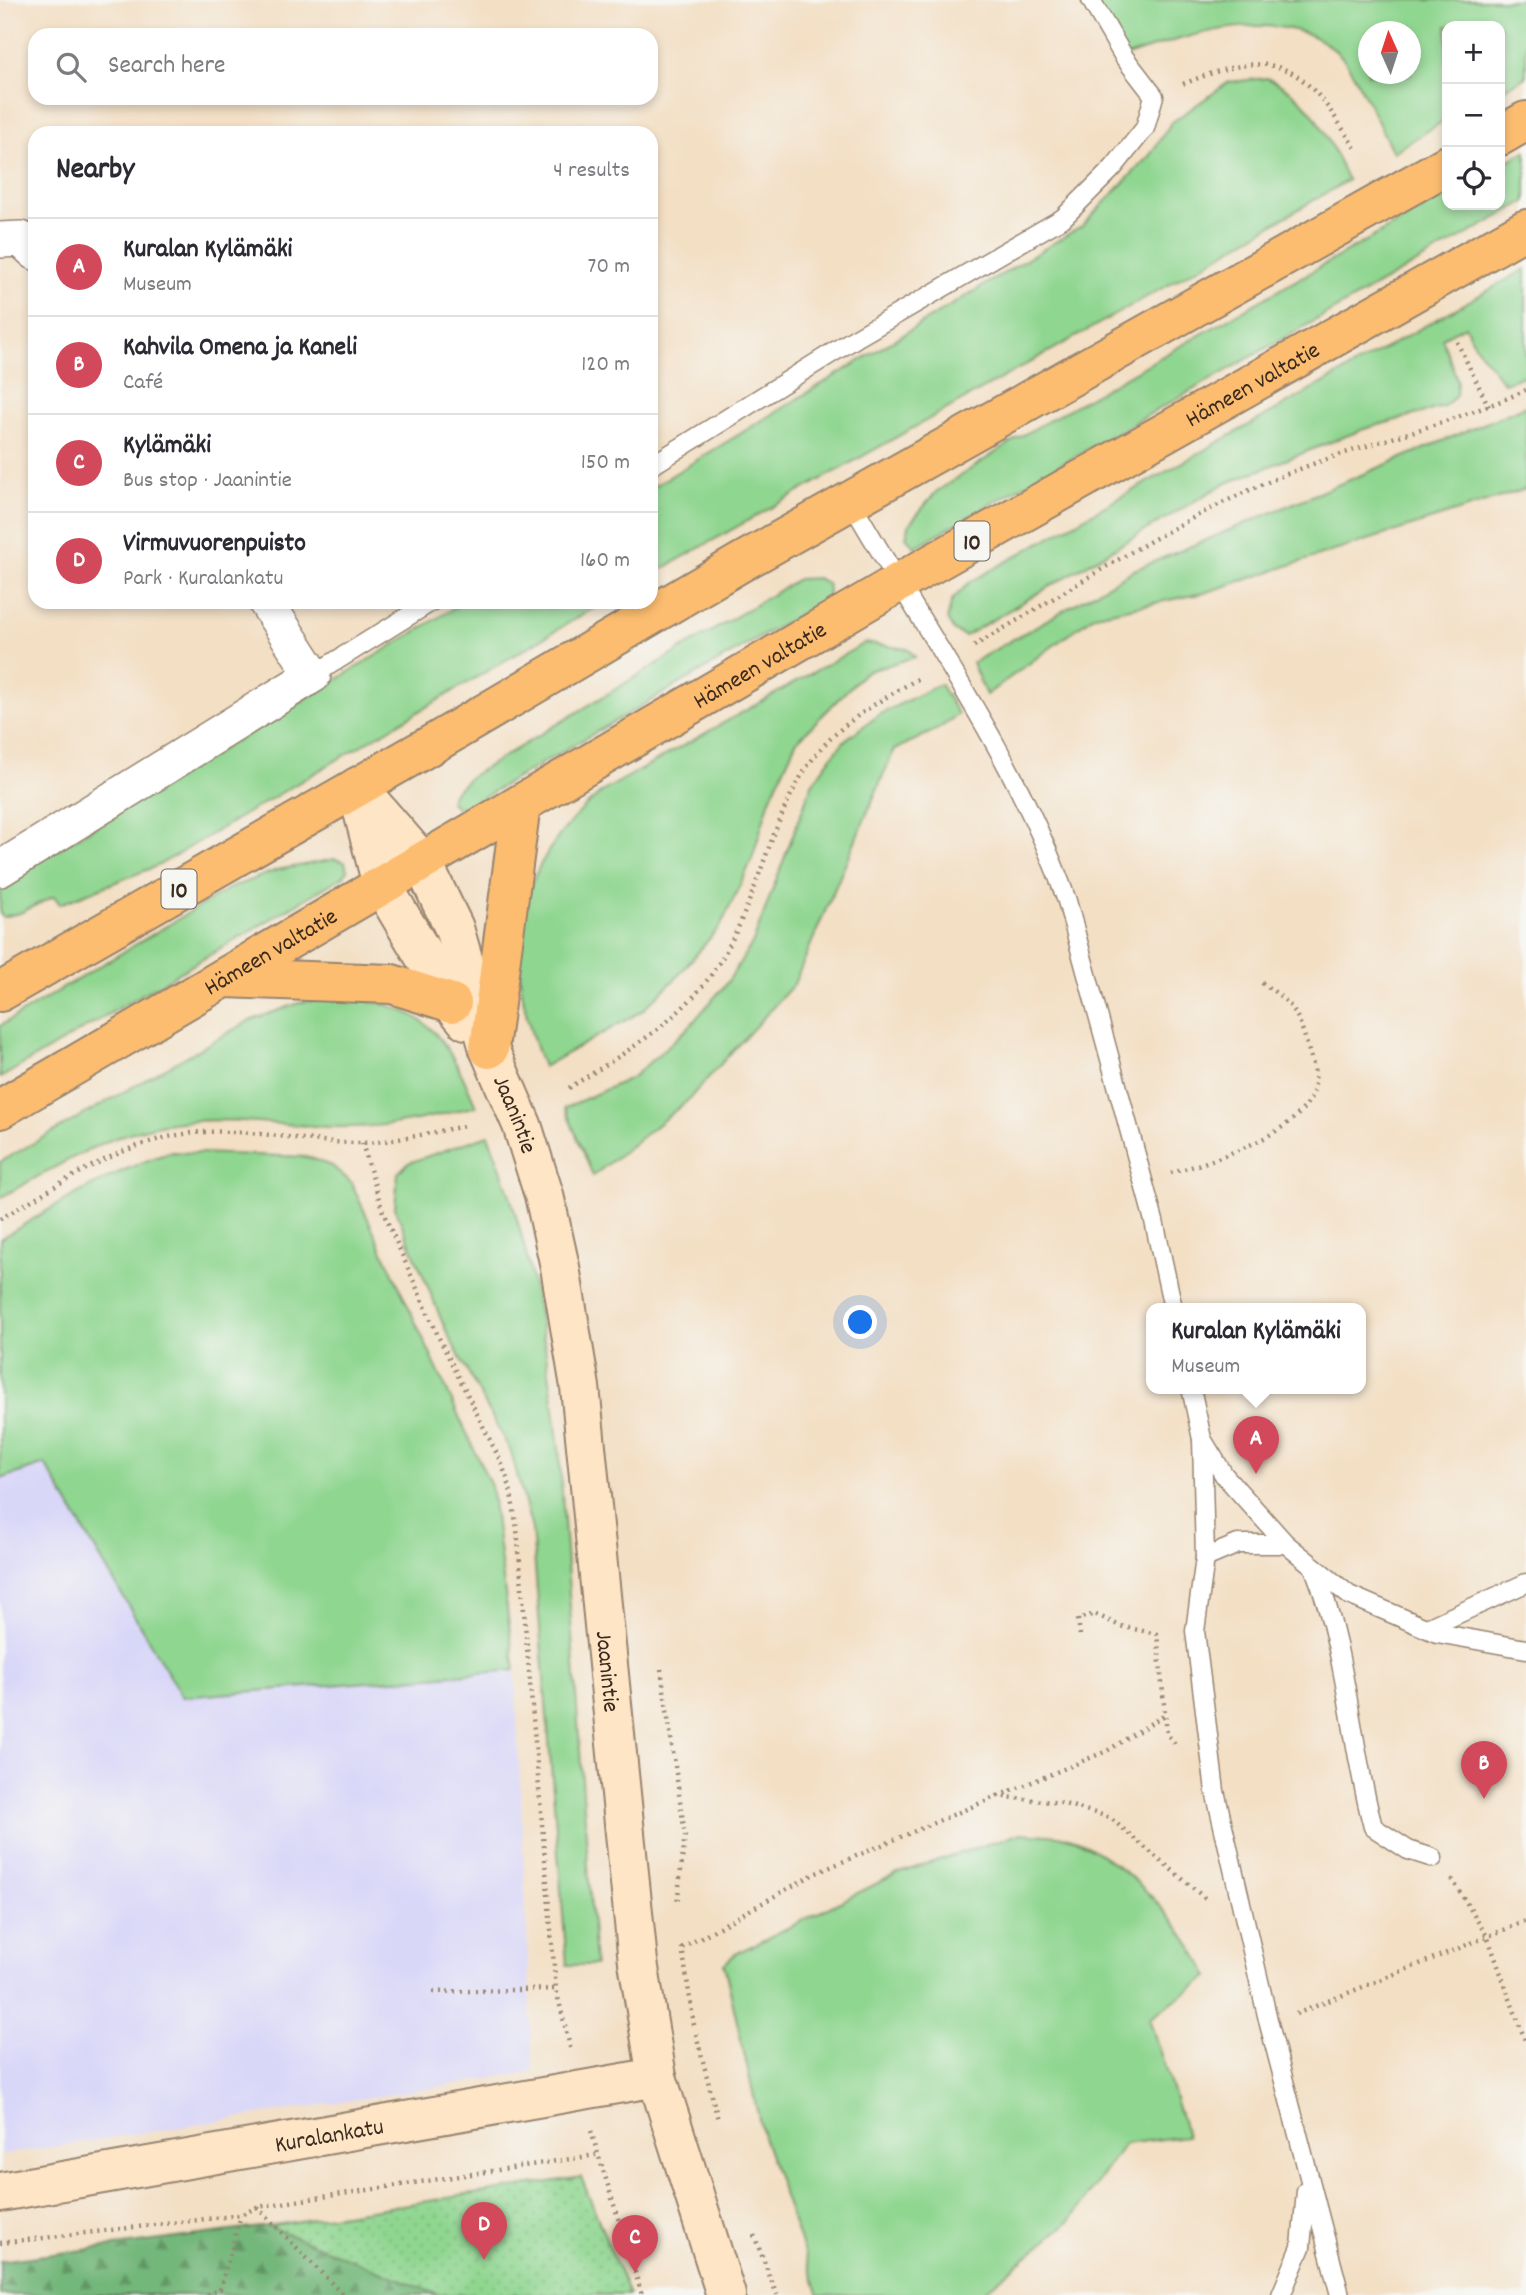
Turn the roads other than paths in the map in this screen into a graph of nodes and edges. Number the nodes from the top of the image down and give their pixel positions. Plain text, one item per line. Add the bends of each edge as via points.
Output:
1 (1091, 0) edge
2 (1526, 121) edge
3 (1505, 133) edge
4 (1442, 168) edge
5 (1526, 229) edge
6 (0, 240) edge
7 (28, 246) edge
8 (658, 462) edge
9 (850, 500) junction
10 (898, 583) junction
11 (271, 609) edge
12 (420, 609) edge
13 (313, 675) junction
14 (357, 787) junction
15 (520, 804) junction
16 (422, 862) junction
17 (0, 869) edge
18 (383, 885) junction
19 (224, 978) junction
20 (0, 992) edge
21 (452, 1003) junction
22 (489, 1049) junction
23 (0, 1109) edge
24 (1172, 1303) edge
25 (1192, 1394) edge
26 (1202, 1439) junction
27 (1286, 1544) junction
28 (1205, 1558) junction
29 (1313, 1565) junction
30 (1526, 1583) edge
31 (1427, 1628) junction
32 (1526, 1649) edge
33 (1433, 1858) road end
34 (657, 2077) junction
35 (1307, 2176) junction
36 (0, 2192) edge
37 (726, 2295) edge
38 (1281, 2295) edge
39 (1340, 2295) edge

1 - 8 lane via 1124,57 1154,96 1145,128 1113,168 1063,218 856,338
2 - 3 highway
4 - 9 highway, 10
5 - 10 highway, Hämeen valtatie / 10
6 - 7 street via 21,239
9 - 10 lane
9 - 14 highway, 10
10 - 15 highway, Hämeen valtatie / 10
10 - 24 lane via 981,715 1053,861 1144,1182
11 - 13 street
12 - 13 lane
13 - 17 street
14 - 16 main road, Jaanintie
14 - 18 main road, Jaanintie
14 - 20 highway, 10
15 - 16 highway, Hämeen valtatie / 10
15 - 22 highway
16 - 18 highway, Hämeen valtatie / 10
16 - 22 main road, Jaanintie via 454,928
18 - 19 highway, Hämeen valtatie / 10
18 - 21 main road, Jaanintie
19 - 21 highway via 392,984
19 - 23 highway, Hämeen valtatie / 10
21 - 22 main road, Jaanintie
22 - 34 main road, Jaanintie via 522,1125 544,1195 567,1307 580,1387 638,1962
25 - 26 lane
26 - 27 lane via 1224,1475
26 - 28 lane
27 - 28 lane via 1238,1544
27 - 29 lane
28 - 35 lane via 1195,1631 1215,1791
29 - 31 lane via 1349,1595
29 - 33 lane via 1328,1605 1373,1827 1408,1850
30 - 31 lane
31 - 32 lane
34 - 36 main road, Kuralankatu
34 - 37 main road, Jaanintie
35 - 38 lane via 1301,2246
35 - 39 lane

